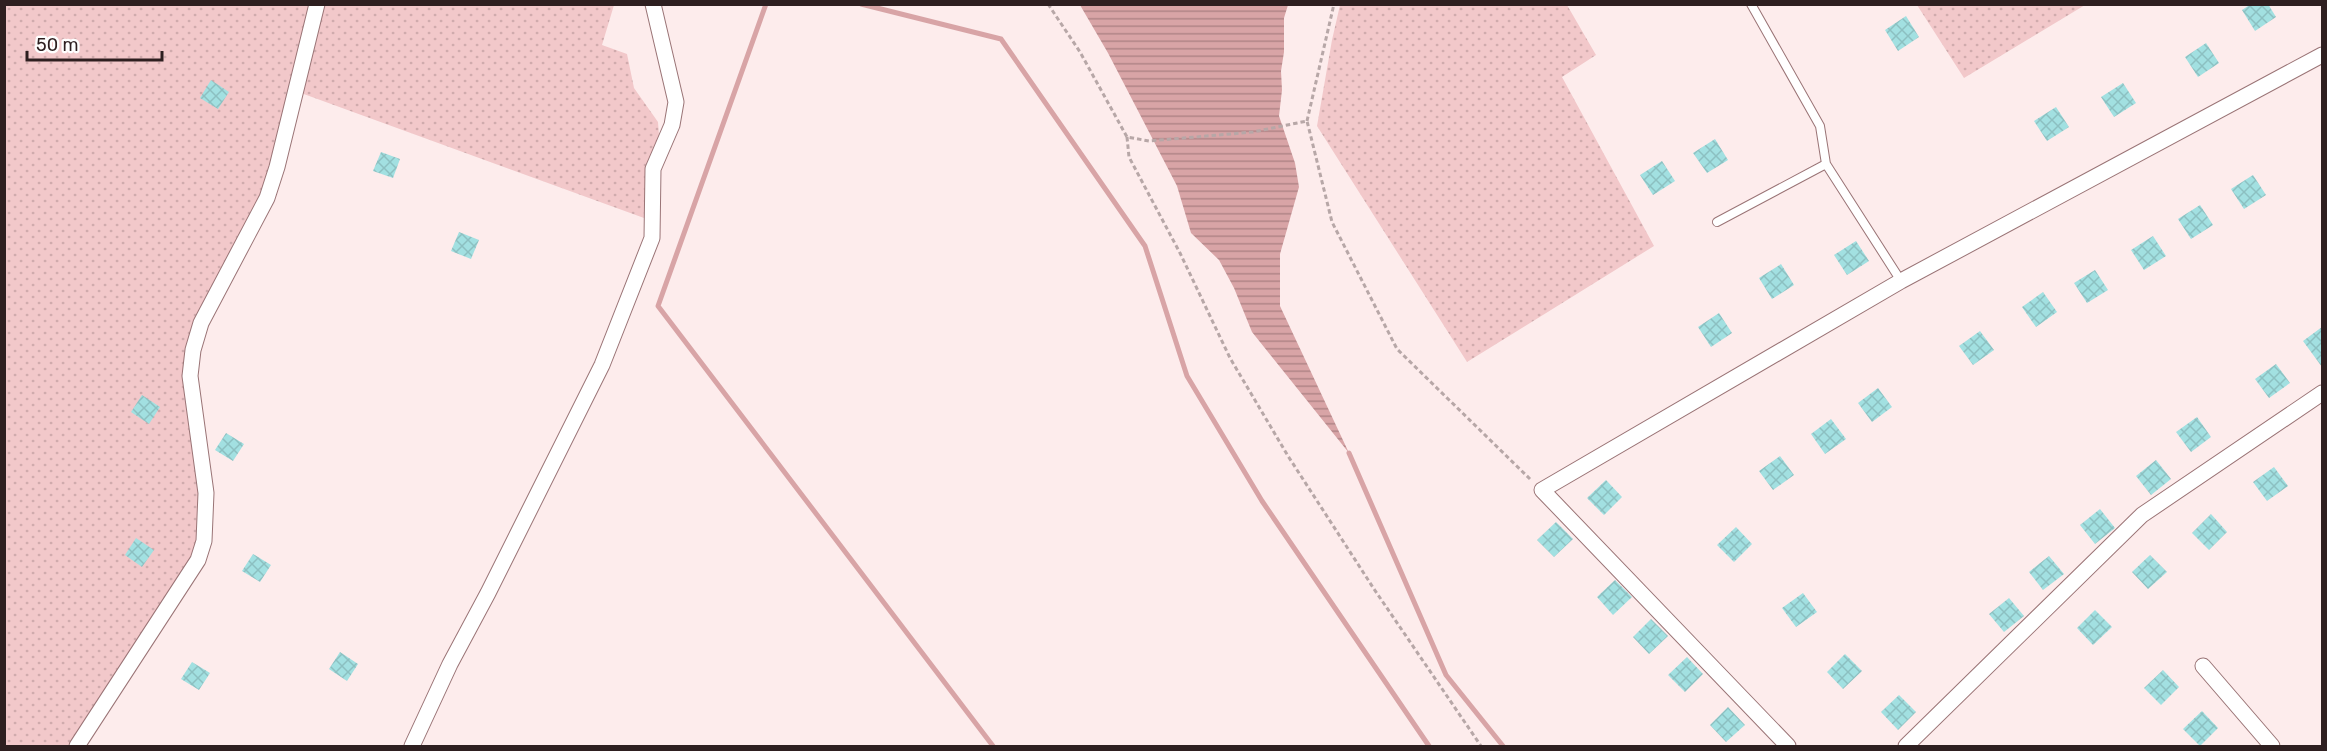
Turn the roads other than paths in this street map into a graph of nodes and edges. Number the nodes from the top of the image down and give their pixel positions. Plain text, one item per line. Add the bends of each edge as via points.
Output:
1 (317, 4) edge
2 (653, 4) edge
3 (1751, 4) edge
4 (2322, 55) edge
5 (1826, 164) junction
6 (1717, 222) dead end
7 (1901, 281) junction
8 (2322, 393) edge
9 (2203, 666) dead end
10 (77, 747) edge
11 (412, 747) edge
12 (1788, 747) edge
13 (1906, 747) edge
14 (2272, 747) edge

1 - 10 street via 267,198 201,323 193,350 190,376 206,493 204,541 198,560
2 - 11 street via 676,102 672,125 653,169 652,238 602,365
3 - 5 lane via 1820,126
4 - 7 street
5 - 6 lane
5 - 7 lane
7 - 12 street via 1542,490
8 - 13 street via 2142,515
9 - 14 street

